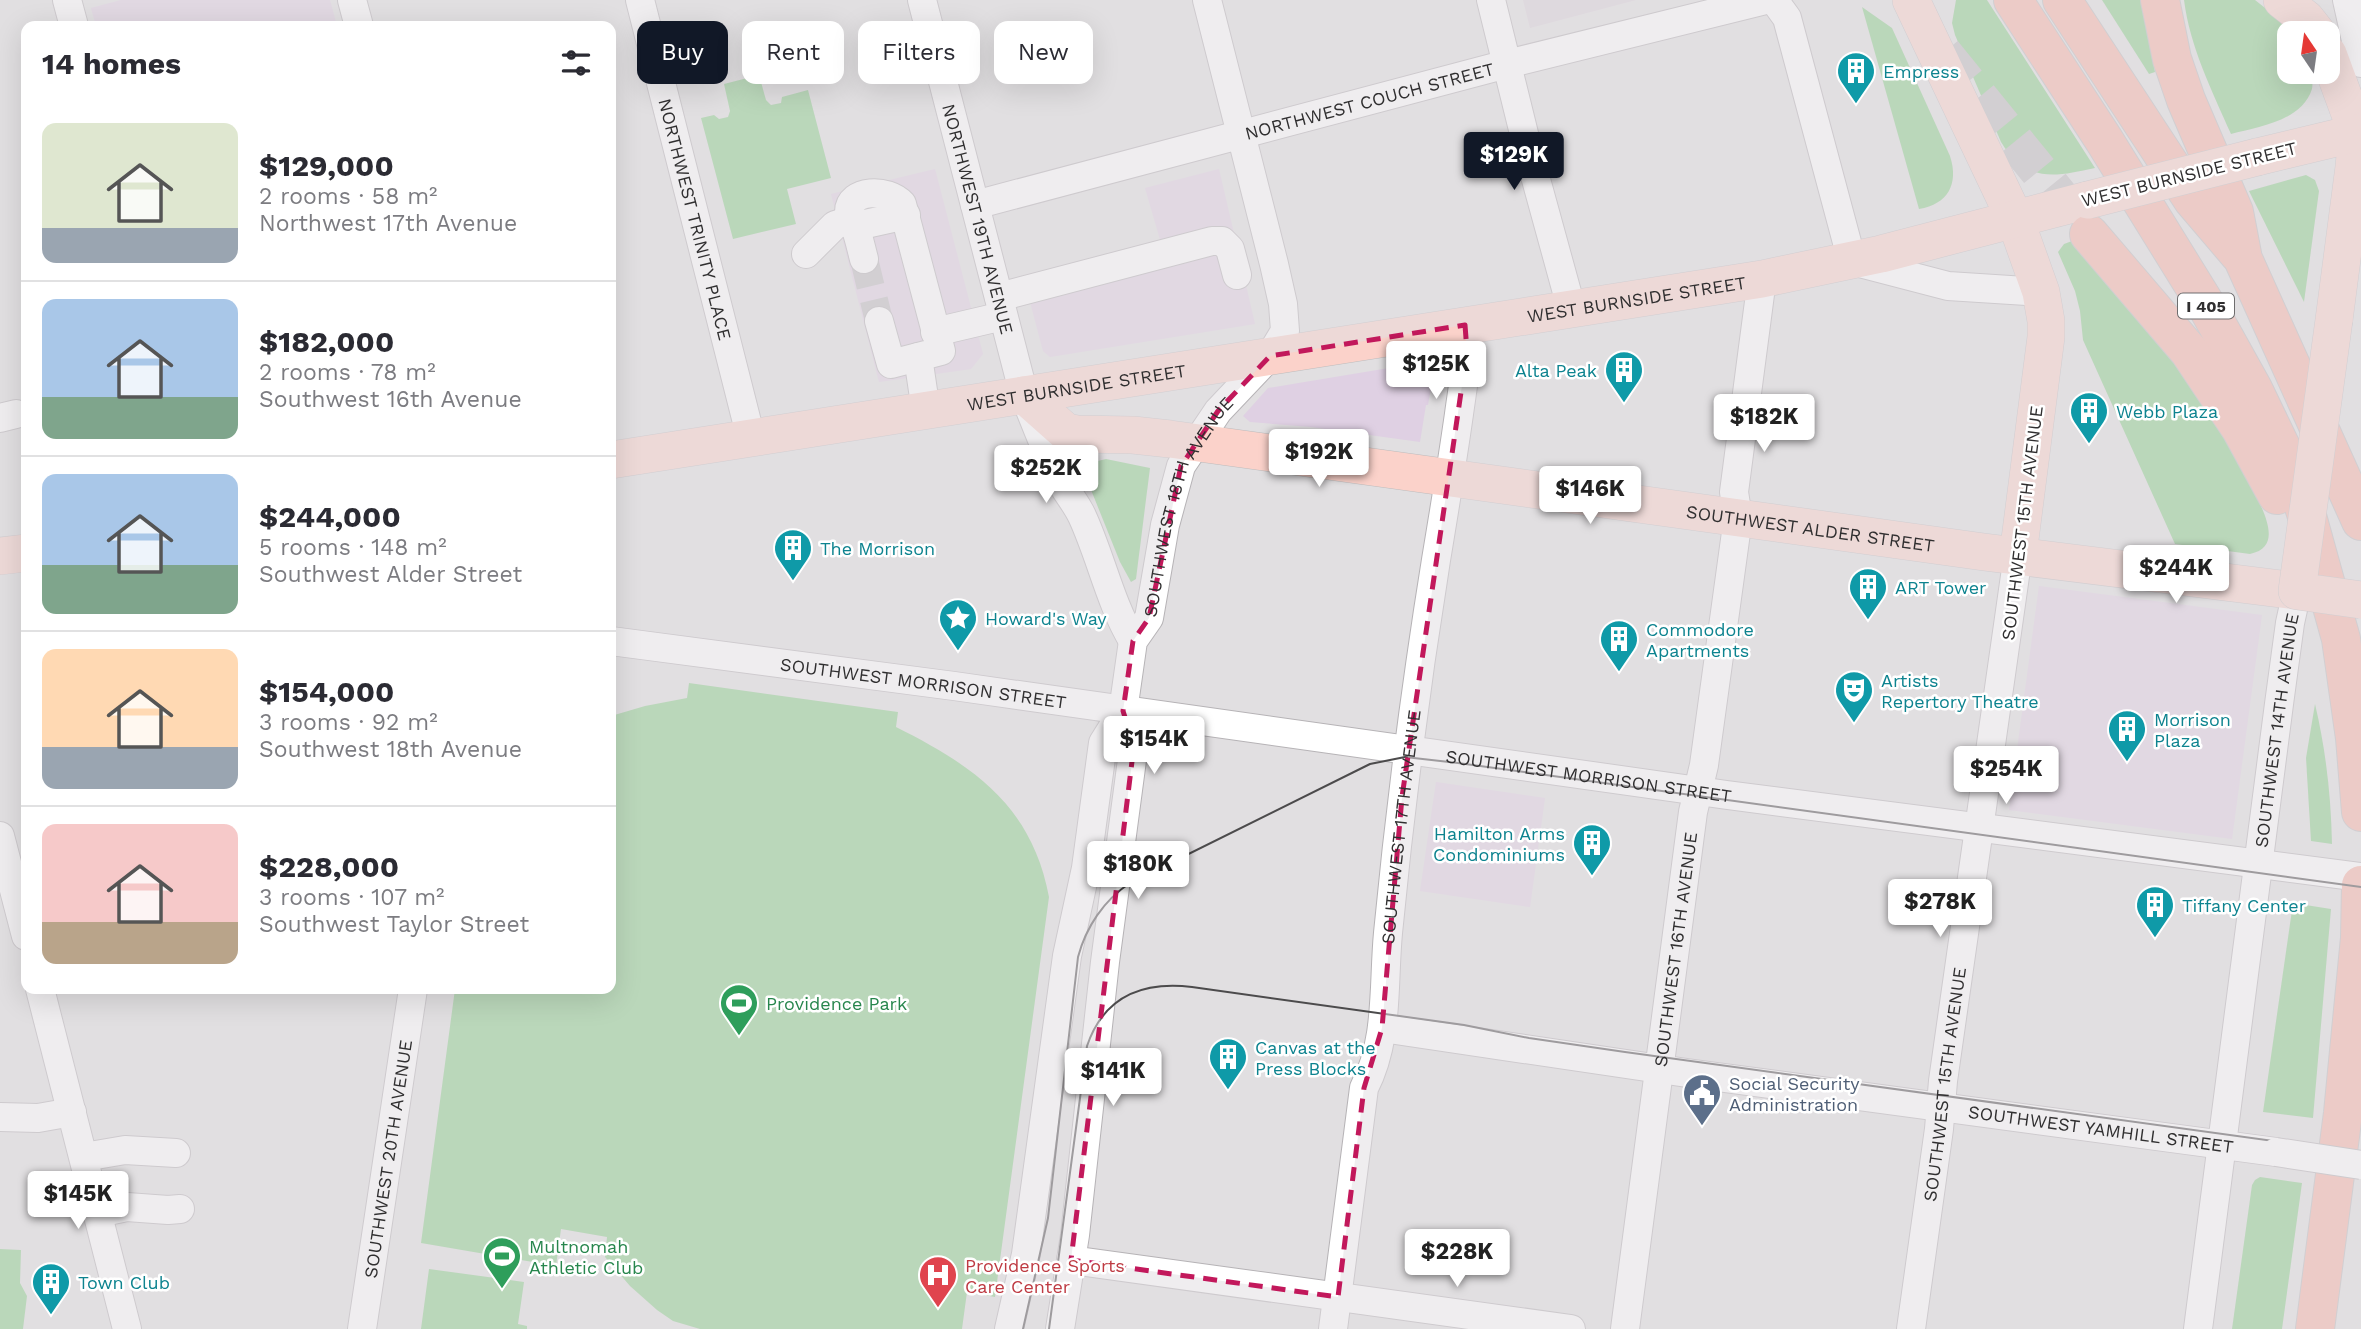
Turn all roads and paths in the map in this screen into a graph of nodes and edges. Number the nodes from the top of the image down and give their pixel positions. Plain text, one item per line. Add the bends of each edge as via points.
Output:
1 (67, 0) edge
2 (352, 0) edge
3 (640, 0) edge
4 (922, 0) edge
5 (1207, 0) edge
6 (1766, 0) edge
7 (1774, 0) edge
8 (1912, 0) edge
9 (2013, 0) edge
10 (2062, 0) edge
11 (2160, 0) edge
12 (2282, 0) edge
13 (2347, 0) edge
14 (1494, 10) edge
15 (73, 21) edge
16 (358, 21) edge
17 (2308, 21) edge
18 (2361, 63) edge
19 (1507, 64) junction
20 (2340, 81) edge
21 (2360, 125) edge
22 (1242, 135) junction
23 (975, 205) junction
24 (2089, 217) junction
25 (2015, 219) junction
26 (853, 222) junction
27 (806, 254) dead end
28 (864, 259) tunnel mouth
29 (2243, 259) junction
30 (1852, 261) junction
31 (1237, 275) dead end
32 (1762, 279) junction
33 (2041, 292) junction
34 (1001, 307) junction
35 (1571, 307) junction
36 (2343, 319) edge
37 (880, 321) tunnel mouth
38 (1465, 325) junction
39 (935, 332) junction
40 (1270, 356) junction
41 (905, 360) junction
42 (1024, 395) junction
43 (926, 411) junction
44 (751, 438) junction
45 (1197, 443) junction
46 (616, 459) edge
47 (1450, 477) junction
48 (1738, 518) junction
49 (2361, 521) edge
50 (21, 553) edge
51 (2018, 555) junction
52 (0, 556) edge
53 (2283, 589) junction
54 (2361, 600) edge
55 (2341, 639) junction
56 (1133, 641) junction
57 (616, 642) edge
58 (1123, 711) junction
59 (1409, 750) junction
60 (1698, 790) junction
61 (2361, 812) edge
62 (1981, 827) junction
63 (0, 836) edge
64 (2259, 864) junction
65 (2361, 877) edge
66 (2361, 885) edge
67 (21, 917) edge
68 (41, 994) edge
69 (412, 994) edge
70 (1382, 1028) junction
71 (1658, 1069) junction
72 (1941, 1107) junction
73 (72, 1112) junction
74 (0, 1117) edge
75 (2221, 1146) junction
76 (176, 1153) dead end
77 (84, 1157) junction
78 (2361, 1165) edge
79 (180, 1209) dead end
80 (98, 1213) junction
81 (1071, 1260) junction
82 (1338, 1297) junction
83 (127, 1329) edge
84 (362, 1329) edge
85 (1009, 1329) edge
86 (1060, 1329) edge
87 (1333, 1329) edge
88 (1571, 1329) edge
89 (1625, 1329) edge
90 (1911, 1329) edge
91 (2198, 1329) edge
92 (2315, 1329) edge

1 - 15 street
2 - 16 street
3 - 44 street, NORTHWEST TRINITY PLACE
4 - 23 street, NORTHWEST 19TH AVENUE
5 - 22 street, SOUTHWEST 18TH AVENUE
6 - 19 street, NORTHWEST COUCH STREET
7 - 30 street via 1787,18
8 - 25 main road, SOUTHWEST 15TH AVENUE
9 - 55 highway, I 405 via 2209,310 2253,389 2292,470
10 - 29 highway, I 405 via 2193,200
11 - 29 highway via 2172,59 2234,212
12 - 17 main road
13 - 18 street
14 - 19 street
19 - 22 street, NORTHWEST COUCH STREET
19 - 35 street
20 - 21 main road
21 - 24 main road, WEST BURNSIDE STREET, bridge
21 - 36 main road, SOUTHWEST 14TH AVENUE
22 - 23 street, NORTHWEST COUCH STREET
22 - 40 street, SOUTHWEST 18TH AVENUE via 1285,322 1282,339
23 - 34 street, NORTHWEST 19TH AVENUE
24 - 25 main road, WEST BURNSIDE STREET
24 - 55 highway via 2241,429 2279,497
25 - 30 main road, WEST BURNSIDE STREET
25 - 33 main road, SOUTHWEST 15TH AVENUE
26 - 27 street via 835,225
26 - 28 street
26 - 39 street via 850,207 854,201 876,192 902,204
29 - 49 highway, I 405
30 - 32 main road, WEST BURNSIDE STREET
30 - 33 street via 1948,286
31 - 34 street via 1230,248 1222,241 1212,241
32 - 35 main road, WEST BURNSIDE STREET
32 - 48 street, SOUTHWEST 16TH AVENUE via 1734,492
33 - 51 main road, SOUTHWEST 15TH AVENUE via 2046,337
34 - 39 street
34 - 42 street, NORTHWEST 19TH AVENUE
35 - 38 main road, WEST BURNSIDE STREET
36 - 53 main road, SOUTHWEST 14TH AVENUE, bridge
37 - 41 street
38 - 40 main road, WEST BURNSIDE STREET
38 - 47 street, SOUTHWEST 17TH AVENUE via 1467,351
39 - 41 street via 941,351
40 - 42 main road, WEST BURNSIDE STREET
40 - 45 street, SOUTHWEST 18TH AVENUE via 1217,411
41 - 43 street
42 - 43 main road, WEST BURNSIDE STREET
42 - 45 main road, SOUTHWEST ALDER STREET via 1066,432
42 - 56 street, NORTHWEST 19TH AVENUE via 1048,456 1081,514 1120,620
43 - 44 main road, WEST BURNSIDE STREET
44 - 46 main road, WEST BURNSIDE STREET
45 - 47 main road, SOUTHWEST ALDER STREET
45 - 56 street, SOUTHWEST 18TH AVENUE via 1181,467 1170,506 1149,618
47 - 48 main road, SOUTHWEST ALDER STREET
47 - 59 street, SOUTHWEST 17TH AVENUE
48 - 51 main road, SOUTHWEST ALDER STREET
48 - 60 street, SOUTHWEST 16TH AVENUE
50 - 52 main road
51 - 53 main road, SOUTHWEST ALDER STREET
51 - 62 street, SOUTHWEST 15TH AVENUE
53 - 54 main road, SOUTHWEST ALDER STREET, bridge
53 - 64 street, SOUTHWEST 14TH AVENUE via 2286,650
55 - 61 highway, I 405
56 - 58 street, SOUTHWEST 18TH AVENUE
57 - 58 street, SOUTHWEST MORRISON STREET
58 - 59 street, SOUTHWEST MORRISON STREET
58 - 81 street, SOUTHWEST 18TH AVENUE via 1134,746
58 - 85 street, SOUTHWEST 18TH AVENUE via 1103,743 1086,868 1066,956 1026,1254
59 - 60 street, SOUTHWEST MORRISON STREET
59 - 70 street, SOUTHWEST 17TH AVENUE
60 - 62 street, SOUTHWEST MORRISON STREET
60 - 71 street, SOUTHWEST 16TH AVENUE
62 - 64 street, SOUTHWEST MORRISON STREET
62 - 72 street, SOUTHWEST 15TH AVENUE
63 - 67 street
64 - 65 street, SOUTHWEST MORRISON STREET
64 - 75 street, SOUTHWEST 14TH AVENUE
66 - 92 highway via 2344,1099
68 - 73 street
69 - 84 street, SOUTHWEST 20TH AVENUE
70 - 71 street, SOUTHWEST YAMHILL STREET
70 - 82 street, SOUTHWEST 17TH AVENUE via 1364,1088
71 - 72 street, SOUTHWEST YAMHILL STREET
71 - 89 street, SOUTHWEST 16TH AVENUE
72 - 75 street, SOUTHWEST YAMHILL STREET
72 - 90 street, SOUTHWEST 15TH AVENUE
73 - 74 street via 38,1118
73 - 77 street
75 - 78 street, SOUTHWEST YAMHILL STREET, bridge
75 - 91 street, SOUTHWEST 14TH AVENUE
76 - 77 street via 125,1150
77 - 80 street
79 - 80 street via 127,1207
80 - 83 street
81 - 82 street
81 - 86 street, SOUTHWEST 18TH AVENUE
82 - 87 street, SOUTHWEST 17TH AVENUE
82 - 88 street

